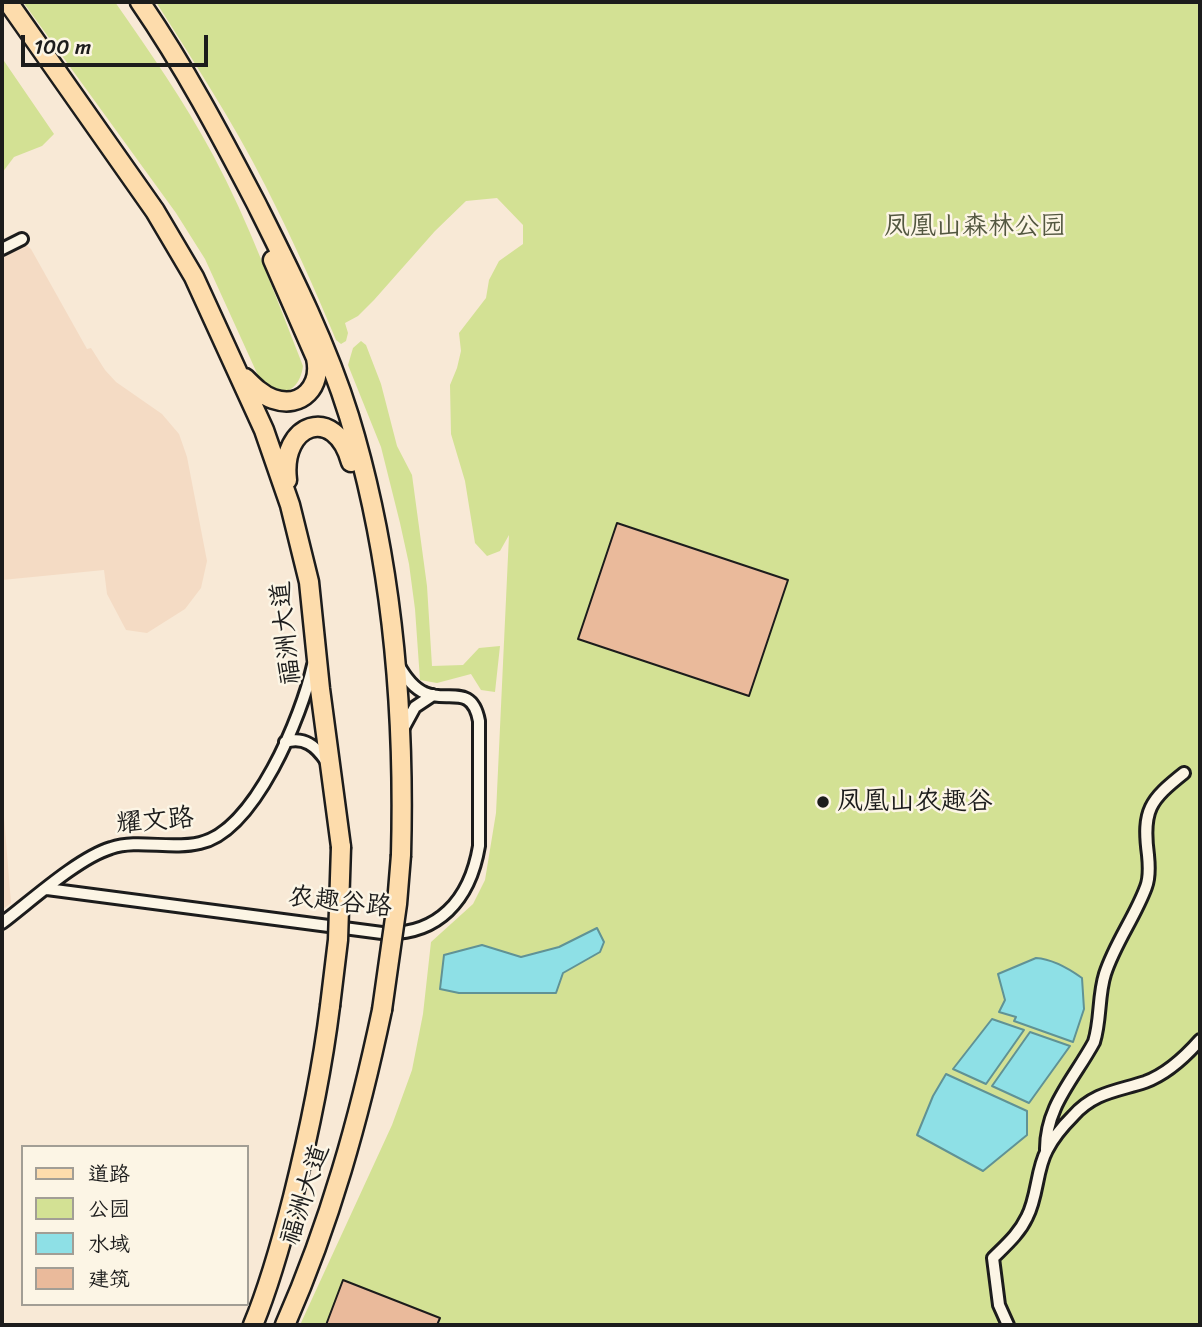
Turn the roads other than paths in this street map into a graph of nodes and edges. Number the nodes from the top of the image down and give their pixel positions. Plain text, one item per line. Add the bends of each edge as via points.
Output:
1 (8, 2) edge
2 (140, 2) edge
3 (239, 169) junction
4 (22, 239) dead end
5 (2, 249) edge
6 (238, 371) junction
7 (290, 505) junction
8 (380, 555) junction
9 (317, 651) junction
10 (395, 658) junction
11 (433, 695) junction
12 (401, 732) junction
13 (285, 743) junction
14 (332, 771) junction
15 (1184, 773) dead end
16 (47, 889) junction
17 (2, 923) edge
18 (1200, 1040) edge
19 (1046, 1151) junction
20 (253, 1325) edge
21 (285, 1325) edge
22 (1008, 1325) edge

1 - 6 main road, 福洲大道 via 155,211 194,277
2 - 3 main road, 福洲大道 via 197,90
3 - 6 main road via 318,371 309,391 285,401 265,395
3 - 8 main road, 福洲大道 via 295,279 338,383 361,459
4 - 5 street
6 - 7 main road, 福洲大道
7 - 8 main road via 285,466 292,441 314,428 336,433 346,446
7 - 9 main road, 福洲大道 via 309,582
8 - 10 main road, 福洲大道
9 - 13 street, 耀文路 via 301,712
9 - 14 main road, 福洲大道
10 - 11 street via 413,685
10 - 12 main road, 福洲大道
11 - 12 street via 415,707
11 - 16 street, 农趣谷路 via 464,697 477,714 479,846 476,867 463,893 432,924 411,932 382,933
12 - 21 main road, 福洲大道, bridge via 401,855 382,1010 355,1126 323,1230
13 - 14 street via 311,744
13 - 16 street, 耀文路 via 247,810 221,835 188,846 112,847 78,864
14 - 20 main road, 福洲大道, bridge via 341,847 338,940 317,1098 274,1268
15 - 19 street via 1152,803 1146,838 1147,885 1113,950 1099,997 1097,1032 1048,1121
16 - 17 street, 耀文路
18 - 19 street via 1159,1076 1112,1090 1087,1104
19 - 22 street via 1028,1216 993,1258 999,1305

